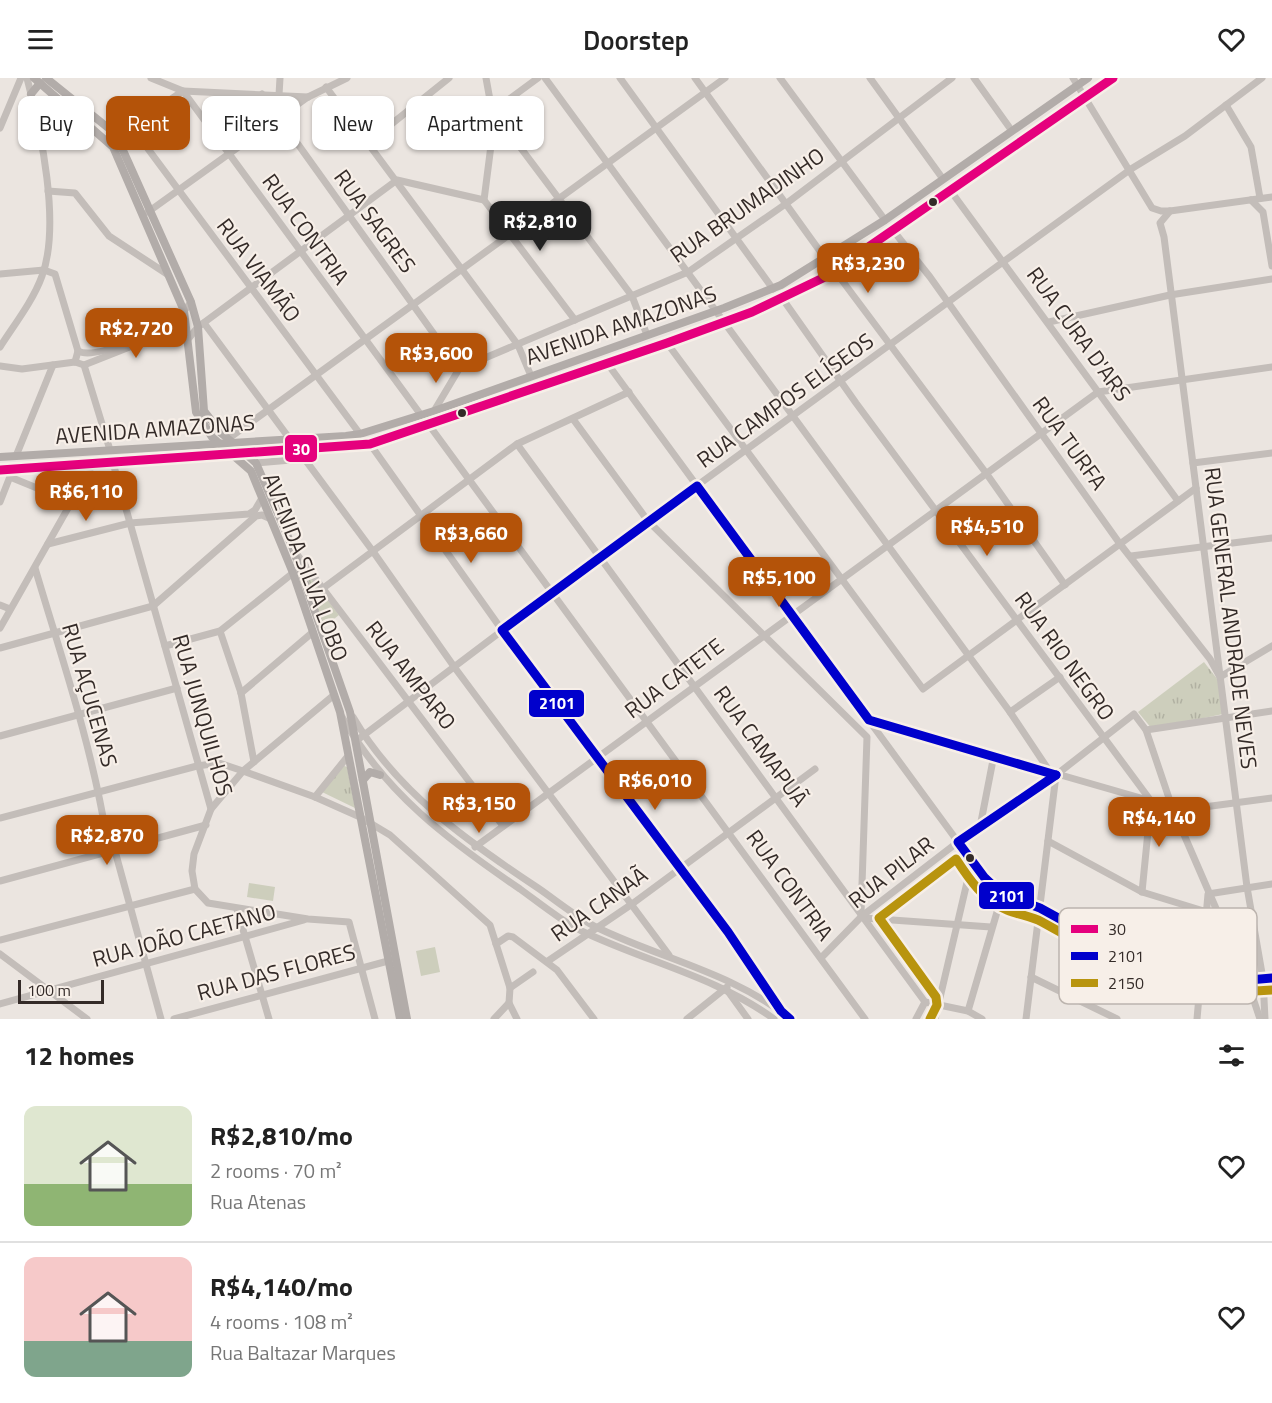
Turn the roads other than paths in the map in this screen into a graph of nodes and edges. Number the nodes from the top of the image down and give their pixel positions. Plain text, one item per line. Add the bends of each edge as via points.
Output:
1 (21, 78) edge
2 (27, 78) edge
3 (151, 78) edge
4 (280, 78) edge
5 (347, 78) edge
6 (449, 78) edge
7 (486, 78) edge
8 (538, 78) edge
9 (545, 78) edge
10 (620, 78) edge
11 (695, 78) edge
12 (725, 78) edge
13 (780, 78) edge
14 (870, 78) edge
15 (952, 78) edge
16 (974, 78) edge
17 (1088, 78) edge
18 (1113, 78) edge
19 (1262, 78) edge
20 (40, 80) edge
21 (1075, 82) edge
22 (326, 87) junction
23 (183, 91) junction
24 (705, 93) junction
25 (31, 94) junction
26 (262, 94) joint
27 (15, 95) junction
28 (279, 95) junction
29 (176, 96) edge
30 (333, 96) edge
31 (490, 96) edge
32 (513, 96) edge
33 (308, 98) junction
34 (1085, 98) junction
35 (300, 104) edge
36 (1226, 105) junction
37 (899, 118) junction
38 (394, 122) edge
39 (1, 125) edge
40 (656, 127) junction
41 (106, 130) edge
42 (1012, 131) junction
43 (300, 149) edge
44 (122, 150) edge
45 (148, 150) edge
46 (236, 150) edge
47 (375, 150) edge
48 (489, 150) edge
49 (522, 150) edge
50 (229, 155) junction
51 (840, 162) junction
52 (607, 165) junction
53 (1131, 169) junction
54 (943, 179) junction
55 (397, 180) junction
56 (950, 190) junction
57 (48, 191) junction
58 (178, 192) junction
59 (1271, 197) edge
60 (1260, 198) junction
61 (484, 200) junction
62 (559, 200) junction
63 (1251, 200) junction
64 (787, 203) junction
65 (152, 210) junction
66 (1170, 211) junction
67 (1263, 212) junction
68 (142, 213) junction
69 (350, 216) junction
70 (885, 220) junction
71 (892, 229) junction
72 (511, 234) junction
73 (737, 236) junction
74 (299, 252) junction
75 (824, 256) junction
76 (1004, 261) junction
77 (159, 266) junction
78 (1272, 266) edge
79 (461, 268) junction
80 (45, 270) junction
81 (836, 270) junction
82 (688, 272) junction
83 (0, 274) edge
84 (1272, 279) edge
85 (250, 288) junction
86 (773, 289) junction
87 (1170, 295) junction
88 (632, 296) junction
89 (782, 298) junction
90 (191, 302) junction
91 (947, 303) junction
92 (412, 304) junction
93 (184, 311) junction
94 (715, 311) junction
95 (575, 320) junction
96 (1049, 322) junction
97 (723, 323) junction
98 (201, 325) junction
99 (647, 335) junction
100 (156, 338) junction
101 (364, 339) junction
102 (189, 341) junction
103 (126, 342) junction
104 (667, 343) junction
105 (518, 345) junction
106 (889, 346) junction
107 (0, 347) edge
108 (78, 351) junction
109 (75, 362) junction
110 (607, 363) junction
111 (53, 365) junction
112 (84, 365) junction
113 (0, 366) edge
114 (1272, 367) edge
115 (459, 369) junction
116 (316, 374) junction
117 (531, 376) junction
118 (1181, 379) junction
119 (841, 382) junction
120 (629, 392) junction
121 (1098, 392) junction
122 (268, 410) junction
123 (434, 411) junction
124 (421, 415) junction
125 (793, 416) junction
126 (573, 418) junction
127 (429, 425) junction
128 (1040, 432) junction
129 (360, 434) junction
130 (228, 439) junction
131 (370, 444) junction
132 (517, 444) junction
133 (110, 450) junction
134 (746, 452) junction
135 (1272, 453) edge
136 (16, 456) junction
137 (0, 457) edge
138 (303, 459) junction
139 (113, 463) junction
140 (256, 463) junction
141 (1193, 463) junction
142 (93, 464) junction
143 (0, 470) edge
144 (12, 473) junction
145 (986, 473) junction
146 (468, 478) junction
147 (697, 486) junction
148 (1196, 488) junction
149 (262, 498) junction
150 (1178, 501) junction
151 (0, 502) edge
152 (71, 502) junction
153 (936, 509) junction
154 (419, 514) junction
155 (239, 515) junction
156 (271, 519) junction
157 (648, 521) junction
158 (130, 523) junction
159 (243, 528) junction
160 (1272, 538) edge
161 (48, 544) junction
162 (1120, 544) junction
163 (1203, 544) junction
164 (292, 546) junction
165 (886, 546) junction
166 (372, 550) junction
167 (1131, 556) junction
168 (598, 558) junction
169 (35, 568) junction
170 (297, 573) junction
171 (840, 579) junction
172 (1065, 585) junction
173 (322, 589) junction
174 (552, 593) junction
175 (0, 605) edge
176 (153, 606) junction
177 (10, 609) junction
178 (792, 614) junction
179 (1017, 620) junction
180 (0, 627) edge
181 (502, 630) junction
182 (220, 631) junction
183 (313, 632) junction
184 (55, 634) junction
185 (762, 635) junction
186 (165, 646) junction
187 (1272, 646) edge
188 (0, 648) edge
189 (969, 655) junction
190 (454, 668) junction
191 (1220, 676) junction
192 (1060, 677) junction
193 (694, 685) junction
194 (177, 688) junction
195 (240, 693) junction
196 (334, 695) junction
197 (409, 702) junction
198 (1272, 711) edge
199 (340, 712) junction
200 (1010, 712) junction
201 (78, 715) junction
202 (1225, 717) junction
203 (647, 720) junction
204 (869, 720) junction
205 (1146, 730) junction
206 (0, 736) edge
207 (360, 738) junction
208 (1102, 738) junction
209 (994, 755) junction
210 (348, 756) junction
211 (599, 756) junction
212 (254, 762) junction
213 (197, 766) junction
214 (360, 767) junction
215 (815, 768) dead end
216 (243, 771) junction
217 (1053, 773) junction
218 (380, 775) junction
219 (363, 780) junction
220 (99, 792) junction
221 (549, 792) junction
222 (315, 797) junction
223 (776, 797) junction
224 (1272, 798) edge
225 (1151, 801) junction
226 (1236, 803) junction
227 (1172, 807) junction
228 (211, 809) junction
229 (360, 817) junction
230 (0, 818) edge
231 (371, 823) junction
232 (206, 825) junction
233 (503, 826) junction
234 (980, 827) junction
235 (730, 832) junction
236 (106, 834) dead end
237 (1048, 841) junction
238 (958, 842) junction
239 (476, 847) junction
240 (115, 851) junction
241 (972, 861) junction
242 (681, 868) junction
243 (0, 881) edge
244 (1272, 884) edge
245 (1247, 887) junction
246 (195, 889) junction
247 (1142, 892) junction
248 (1209, 894) junction
249 (1002, 895) junction
250 (632, 904) junction
251 (129, 906) junction
252 (1040, 908) junction
253 (1194, 908) edge
254 (1207, 908) edge
255 (1215, 908) edge
256 (1251, 908) edge
257 (237, 909) junction
258 (862, 916) junction
259 (308, 919) junction
260 (1059, 919) edge
261 (956, 926) junction
262 (991, 927) junction
263 (598, 928) junction
264 (589, 935) junction
265 (245, 936) junction
266 (0, 940) edge
267 (496, 944) junction
268 (1257, 944) edge
269 (0, 954) edge
270 (669, 955) junction
271 (821, 958) junction
272 (388, 961) junction
273 (548, 961) junction
274 (145, 964) junction
275 (360, 967) junction
276 (533, 972) dead end
277 (1031, 978) junction
278 (1272, 978) edge
279 (1257, 979) edge
280 (1263, 979) junction
281 (728, 985) junction
282 (510, 988) junction
283 (48, 991) junction
284 (1059, 991) edge
285 (261, 994) junction
286 (925, 1002) junction
287 (509, 1003) junction
288 (938, 1003) junction
289 (0, 1004) edge
290 (1086, 1004) edge
291 (1198, 1004) edge
292 (1255, 1004) edge
293 (781, 1011) junction
294 (968, 1011) junction
295 (87, 1019) edge
296 (161, 1019) edge
297 (174, 1019) edge
298 (269, 1019) edge
299 (375, 1019) edge
300 (400, 1019) edge
301 (407, 1019) edge
302 (494, 1019) edge
303 (517, 1019) edge
304 (594, 1019) edge
305 (687, 1019) edge
306 (748, 1019) edge
307 (774, 1019) edge
308 (790, 1019) edge
309 (865, 1019) edge
310 (916, 1019) edge
311 (935, 1019) edge
312 (982, 1019) edge
313 (1026, 1019) edge
314 (1117, 1019) edge
315 (1197, 1019) edge
316 (1260, 1019) edge
317 (1265, 1019) edge

1 - 27 street
2 - 25 street
3 - 23 street
4 - 28 street
5 - 22 street
6 - 38 street
7 - 31 street
8 - 32 street
9 - 52 street
10 - 40 street
11 - 24 street
12 - 24 street
13 - 51 street
14 - 37 street
15 - 37 street, RUA BRUMADINHO
16 - 42 street
17 - 21 main road, AVENIDA AMAZONAS
18 - 34 main road, AVENIDA AMAZONAS
19 - 36 street, RUA CAMPOS ELÍSEOS
20 - 25 main road
20 - 41 main road, AVENIDA SILVA LOBO
20 - 68 main road, AVENIDA SILVA LOBO via 107,139
21 - 34 street
21 - 42 main road, AVENIDA AMAZONAS
22 - 30 street
22 - 33 street
23 - 26 street
23 - 29 street
23 - 50 street, RUA CONTRIA
24 - 40 street
24 - 64 street
25 - 27 street
25 - 57 street
26 - 28 street
27 - 39 street
28 - 33 street
33 - 35 street
34 - 53 street
34 - 56 main road, AVENIDA AMAZONAS
36 - 53 street, RUA CAMPOS ELÍSEOS
36 - 60 street via 1251,147
37 - 51 street, RUA BRUMADINHO
37 - 54 street
40 - 52 street
40 - 73 street
42 - 54 main road, AVENIDA AMAZONAS
43 - 69 street, RUA SAGRES
44 - 65 main road, AVENIDA SILVA LOBO
45 - 58 street, RUA VIAMÃO
46 - 50 street
47 - 55 street
48 - 61 street
49 - 62 street
50 - 58 street
50 - 74 street, RUA CONTRIA
51 - 64 street, RUA BRUMADINHO
51 - 70 street
52 - 62 street
52 - 82 street
53 - 66 street via 1152,208
53 - 76 street, RUA CAMPOS ELÍSEOS
54 - 70 main road, AVENIDA AMAZONAS
55 - 61 street
55 - 69 street
55 - 79 street
56 - 71 main road, AVENIDA AMAZONAS
56 - 76 street, RUA CURA D'ARS
57 - 77 street via 75,193 109,236
57 - 80 street via 50,224
58 - 65 street
58 - 85 street, RUA VIAMÃO
59 - 60 street
59 - 67 street
60 - 63 street
61 - 72 street
62 - 72 street
62 - 88 street
63 - 66 street
63 - 67 street
64 - 73 street, RUA BRUMADINHO
64 - 75 street
65 - 68 street
65 - 90 main road, AVENIDA SILVA LOBO
66 - 87 street, RUA GENERAL ANDRADE NEVES via 1160,223
67 - 78 street
68 - 77 main road, AVENIDA SILVA LOBO
69 - 74 street
69 - 92 street, RUA SAGRES
70 - 75 main road, AVENIDA AMAZONAS
71 - 81 main road, AVENIDA AMAZONAS
71 - 91 street, RUA TURFA
72 - 79 street
72 - 95 street
73 - 82 street, RUA BRUMADINHO
73 - 86 street
74 - 85 street
74 - 101 street, RUA CONTRIA
75 - 81 street
75 - 86 main road, AVENIDA AMAZONAS
76 - 91 street, RUA CAMPOS ELÍSEOS
76 - 96 street, RUA CURA D'ARS
77 - 93 main road, AVENIDA SILVA LOBO via 167,274
79 - 92 street
79 - 105 street
80 - 83 street
80 - 107 street
80 - 108 street via 51,270 58,280
81 - 89 main road, AVENIDA AMAZONAS
81 - 106 street
82 - 88 street, RUA BRUMADINHO
82 - 94 street
84 - 87 street
85 - 98 street
85 - 116 street, RUA VIAMÃO
86 - 94 main road, AVENIDA AMAZONAS
87 - 96 street
87 - 118 street, RUA GENERAL ANDRADE NEVES
88 - 95 street, RUA BRUMADINHO
88 - 99 street
89 - 97 main road, AVENIDA AMAZONAS
89 - 119 street, RUA RIO NEGRO
90 - 93 street
90 - 98 main road, AVENIDA SILVA LOBO
91 - 106 street, RUA CAMPOS ELÍSEOS
91 - 128 street, RUA TURFA
92 - 101 street
92 - 115 street, RUA SAGRES
93 - 102 main road, AVENIDA SILVA LOBO
93 - 103 street
94 - 97 street
94 - 99 main road, AVENIDA AMAZONAS
95 - 105 street, RUA BRUMADINHO
96 - 121 street, RUA CURA D'ARS
97 - 104 main road, AVENIDA AMAZONAS
97 - 125 street
98 - 102 street
98 - 122 street
98 - 130 main road, AVENIDA SILVA LOBO via 204,411
99 - 117 main road, AVENIDA AMAZONAS
100 - 102 street via 174,330
100 - 103 street
100 - 112 street
101 - 116 street
101 - 124 street, RUA CONTRIA
102 - 149 main road, AVENIDA SILVA LOBO via 200,421 212,437 251,471
103 - 108 street via 101,352
104 - 110 main road, AVENIDA AMAZONAS
104 - 134 street
105 - 115 street, RUA BRUMADINHO
105 - 117 street
106 - 119 street, RUA CAMPOS ELÍSEOS
106 - 145 street
108 - 109 street
109 - 111 street
109 - 112 street
110 - 120 street
110 - 127 main road, AVENIDA AMAZONAS
111 - 113 street via 22,369
111 - 136 street
112 - 133 street
114 - 118 street
115 - 123 street
116 - 122 street
116 - 129 street, RUA VIAMÃO
117 - 123 main road, AVENIDA AMAZONAS
118 - 121 street
118 - 141 street, RUA GENERAL ANDRADE NEVES
119 - 125 street, RUA CAMPOS ELÍSEOS
119 - 153 street, RUA RIO NEGRO
120 - 126 street
120 - 147 street
121 - 128 street, RUA CATETE
121 - 150 street, RUA CURA D'ARS
122 - 130 street
122 - 138 street
123 - 124 main road, AVENIDA AMAZONAS
124 - 129 main road, AVENIDA AMAZONAS
125 - 134 street, RUA CAMPOS ELÍSEOS
125 - 165 street
126 - 132 street
126 - 157 street
127 - 131 main road, AVENIDA AMAZONAS
127 - 146 street, RUA CONTRIA
128 - 145 street, RUA CATETE
128 - 162 street, RUA TURFA
129 - 133 main road, AVENIDA AMAZONAS
130 - 140 main road, AVENIDA SILVA LOBO
131 - 139 main road, AVENIDA AMAZONAS
131 - 154 street
132 - 146 street
132 - 168 street, RUA CAMAPUÃ
133 - 136 main road, AVENIDA AMAZONAS
134 - 147 street, RUA CAMPOS ELÍSEOS
134 - 171 street
135 - 141 street
136 - 137 main road, AVENIDA AMAZONAS
138 - 140 street, AVENIDA AMAZONAS
138 - 166 street
139 - 142 main road, AVENIDA AMAZONAS
139 - 158 street, RUA JUNQUILHOS
140 - 164 main road, AVENIDA SILVA LOBO
141 - 148 street, RUA GENERAL ANDRADE NEVES
142 - 144 main road, AVENIDA AMAZONAS
142 - 152 street
143 - 144 main road, AVENIDA AMAZONAS
144 - 151 street
144 - 152 street
145 - 153 street, RUA CATETE
145 - 172 street
146 - 154 street
146 - 174 street, RUA CONTRIA
147 - 157 street, RUA CAMPOS ELÍSEOS
147 - 178 street
148 - 150 street
148 - 163 street, RUA GENERAL ANDRADE NEVES
149 - 155 street via 255,510
149 - 156 main road, AVENIDA SILVA LOBO
150 - 162 street
152 - 161 street
153 - 165 street, RUA CATETE
153 - 179 street, RUA RIO NEGRO
154 - 166 street
154 - 181 street
155 - 158 street
155 - 159 street
156 - 159 street via 256,516
156 - 170 main road, AVENIDA SILVA LOBO
157 - 168 street, RUA CAMPOS ELÍSEOS
157 - 185 street
158 - 161 street
158 - 176 street, RUA JUNQUILHOS
159 - 176 street
160 - 163 street
161 - 169 street
162 - 167 street, RUA TURFA
162 - 172 street
163 - 167 street
163 - 191 street, RUA GENERAL ANDRADE NEVES
164 - 170 main road, AVENIDA SILVA LOBO
164 - 173 street, RUA AMPARO
165 - 171 street, RUA CATETE
165 - 189 street
166 - 173 street
166 - 190 street
167 - 191 street, RUA TURFA
168 - 174 street, RUA CAMPOS ELÍSEOS
168 - 193 street, RUA CAMAPUÃ
169 - 177 street
169 - 184 street, RUA AÇUCENAS
170 - 182 street
170 - 183 main road, AVENIDA SILVA LOBO
170 - 207 main road, AVENIDA SILVA LOBO
171 - 178 street, RUA CATETE
171 - 189 street via 923,688
172 - 179 street
173 - 197 street, RUA AMPARO
174 - 181 street, RUA CAMPOS ELÍSEOS
174 - 203 street, RUA CONTRIA
175 - 177 street
176 - 184 street
176 - 186 street, RUA JUNQUILHOS
177 - 180 street
178 - 185 street, RUA CATETE
178 - 204 street
179 - 189 street
179 - 192 street, RUA RIO NEGRO
181 - 190 street, RUA CAMPOS ELÍSEOS
181 - 211 street
182 - 186 street
182 - 195 street
183 - 195 street
183 - 196 main road, AVENIDA SILVA LOBO
184 - 188 street
184 - 201 street, RUA AÇUCENAS
185 - 193 street, RUA CATETE
185 - 258 street via 867,737
186 - 194 street, RUA JUNQUILHOS
187 - 191 street
189 - 200 street
190 - 197 street, RUA CAMPOS ELÍSEOS
190 - 221 street
191 - 202 street, RUA GENERAL ANDRADE NEVES
192 - 200 street
192 - 208 street, RUA RIO NEGRO
193 - 203 street, RUA CATETE
193 - 223 street, RUA CAMAPUÃ
194 - 201 street
194 - 213 street, RUA JUNQUILHOS
195 - 212 street
196 - 199 main road, AVENIDA SILVA LOBO
196 - 212 street
197 - 207 street, RUA CAMPOS ELÍSEOS
197 - 233 street, RUA AMPARO
198 - 202 street
199 - 207 street, AVENIDA SILVA LOBO
199 - 210 main road
200 - 217 street
201 - 206 street
201 - 220 street, RUA AÇUCENAS
202 - 205 street
202 - 226 street, RUA GENERAL ANDRADE NEVES
203 - 211 street, RUA CATETE
203 - 235 street, RUA CONTRIA
204 - 209 street
204 - 238 street
205 - 208 street, RUA PILAR via 1134,714
205 - 227 street
207 - 214 main road
207 - 218 street, AVENIDA SILVA LOBO
207 - 239 street, AVENIDA SILVA LOBO via 426,806
208 - 217 street, RUA PILAR
208 - 225 street, RUA RIO NEGRO
209 - 217 street
209 - 234 street
210 - 214 main road
210 - 222 street
210 - 229 main road
211 - 221 street, RUA CATETE
211 - 242 street
212 - 216 street
213 - 216 street via 219,763
213 - 220 street
213 - 228 street, RUA JUNQUILHOS
214 - 219 main road
215 - 223 street, RUA CANAÃ
216 - 222 street
216 - 228 street
217 - 225 street
217 - 234 street, RUA PILAR
217 - 237 street
218 - 219 main road via 370,772
218 - 264 street, AVENIDA SILVA LOBO via 419,814 467,853
219 - 231 main road
220 - 230 street
220 - 236 street, RUA AÇUCENAS
221 - 233 street, RUA CATETE
221 - 250 street
222 - 229 street
223 - 235 street, RUA CANAÃ
223 - 258 street, RUA CAMAPUÃ
224 - 226 street
225 - 227 street
225 - 247 street
226 - 227 street
226 - 245 street, RUA GENERAL ANDRADE NEVES
227 - 248 street
228 - 232 street, RUA JUNQUILHOS
229 - 231 street
229 - 272 main road
231 - 267 street via 474,908 490,925
231 - 301 main road
232 - 240 street
232 - 246 street, RUA JUNQUILHOS via 194,854
233 - 239 street, RUA CATETE
234 - 238 street, RUA PILAR
235 - 242 street, RUA CANAÃ
235 - 271 street, RUA CONTRIA
237 - 247 street
237 - 252 street
238 - 241 street
238 - 258 street, RUA PILAR
239 - 263 street, AVENIDA SILVA LOBO
240 - 243 street
240 - 251 street
241 - 249 street
241 - 261 street
242 - 250 street, RUA CANAÃ
242 - 293 street
244 - 245 street
245 - 248 street
245 - 256 street, RUA GENERAL ANDRADE NEVES
246 - 251 street
246 - 257 street via 208,903
247 - 253 street
248 - 254 street
248 - 255 street
249 - 252 street
249 - 262 street
250 - 263 street, RUA CANAÃ
250 - 270 street
251 - 266 street
251 - 274 street
252 - 260 street
252 - 277 street
257 - 259 street
257 - 265 street
258 - 261 street
258 - 271 street, RUA PILAR
258 - 286 street, RUA CAMAPUÃ
259 - 265 street, RUA JOÃO CAETANO
259 - 275 street via 349,922
261 - 262 street
261 - 288 street
262 - 294 street
263 - 264 street, RUA CANAÃ
263 - 270 street, AVENIDA SILVA LOBO
264 - 273 street, RUA CANAÃ
264 - 281 street, AVENIDA SILVA LOBO
265 - 274 street, RUA JOÃO CAETANO
265 - 285 street
267 - 273 street via 513,937
267 - 282 street
268 - 280 street, RUA GENERAL ANDRADE NEVES
269 - 283 street
270 - 281 street, AVENIDA SILVA LOBO
271 - 309 street, RUA CONTRIA
272 - 275 street, RUA DAS FLORES
272 - 300 main road
273 - 304 street
274 - 283 street, RUA JOÃO CAETANO
274 - 296 street
275 - 285 street, RUA DAS FLORES
275 - 299 street
276 - 282 street
277 - 284 street
277 - 313 street
278 - 280 street
279 - 280 street
280 - 317 street, RUA GENERAL ANDRADE NEVES
281 - 293 street, AVENIDA SILVA LOBO
281 - 305 street
281 - 306 street
281 - 307 street, AVENIDA SILVA LOBO
282 - 287 street
283 - 289 street, RUA JOÃO CAETANO
283 - 295 street
285 - 297 street, RUA DAS FLORES
285 - 298 street
286 - 288 street
286 - 310 street
287 - 302 street
287 - 303 street
288 - 294 street
288 - 311 street
290 - 314 street
291 - 315 street
292 - 316 street
293 - 308 street, AVENIDA SILVA LOBO
294 - 312 street

